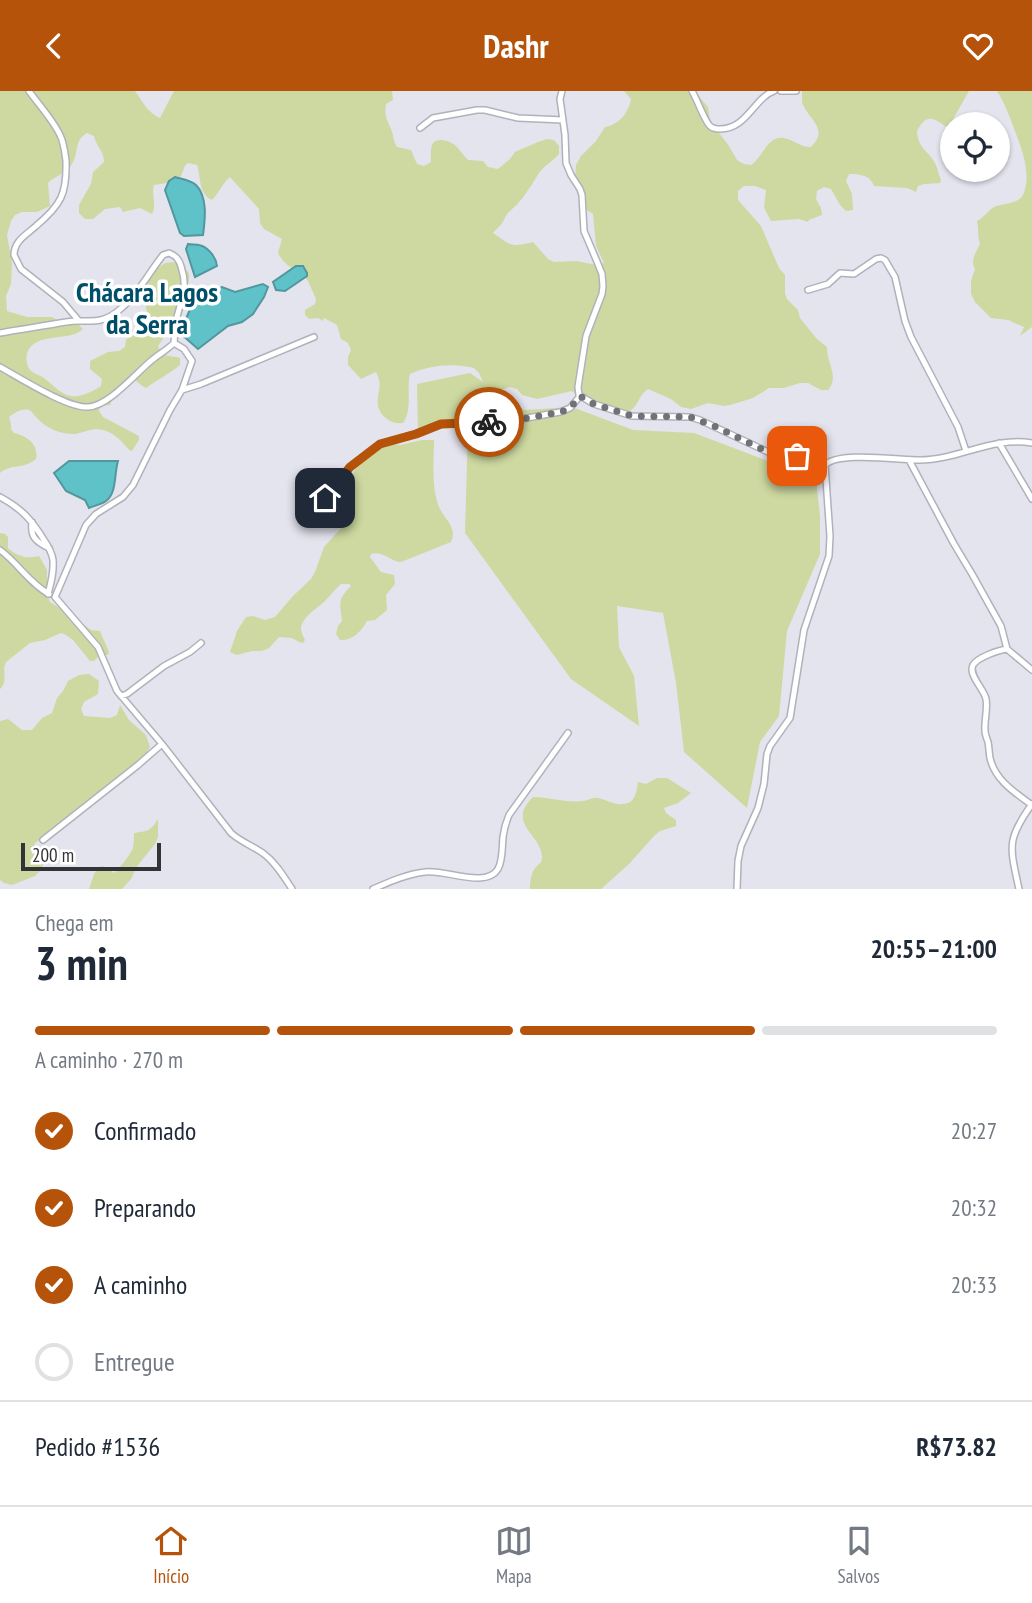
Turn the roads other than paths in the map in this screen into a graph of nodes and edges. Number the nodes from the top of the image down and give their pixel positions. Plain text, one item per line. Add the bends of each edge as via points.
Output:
1 (29, 91) edge
2 (562, 91) edge
3 (692, 91) edge
4 (774, 91) edge
5 (782, 91) edge
6 (796, 91) edge
7 (563, 120) junction
8 (420, 128) dead end
9 (808, 290) dead end
10 (79, 321) junction
11 (0, 333) edge
12 (314, 338) dead end
13 (174, 344) junction
14 (0, 367) edge
15 (182, 390) junction
16 (580, 396) junction
17 (999, 443) junction
18 (1032, 443) edge
19 (966, 451) junction
20 (909, 460) junction
21 (825, 465) junction
22 (0, 497) edge
23 (1032, 499) edge
24 (303, 521) dead end
25 (0, 550) edge
26 (51, 595) junction
27 (201, 643) dead end
28 (1007, 649) junction
29 (1032, 670) edge
30 (121, 696) junction
31 (568, 733) dead end
32 (162, 744) junction
33 (1032, 805) edge
34 (43, 841) dead end
35 (395, 880) junction
36 (292, 889) edge
37 (373, 889) edge
38 (393, 889) edge
39 (737, 889) edge
40 (1019, 889) edge

1 - 10 street via 61,135 67,181 61,199 21,239 14,255 21,269
2 - 7 street
3 - 4 street via 709,126 716,129 739,123
5 - 6 street
7 - 8 street via 477,110 433,118
7 - 16 street via 566,163 582,195 584,231 603,286 582,351
9 - 19 street via 828,284 840,273 854,274 876,259 885,260 895,277 911,337
10 - 11 street
10 - 13 street via 112,316 169,253 177,258 185,281
12 - 15 street
13 - 14 street via 108,398 87,407 69,403
13 - 15 street via 192,361
15 - 26 street via 133,485 86,525
16 - 21 street via 632,416 690,417 768,452 813,458
16 - 24 street via 561,412 500,423 441,424 380,444 350,467
17 - 18 street
17 - 19 street
17 - 23 street
19 - 20 street via 943,459
20 - 21 street via 849,457
20 - 28 street via 1002,626
21 - 39 street via 829,556 804,630 789,718 770,746 758,808 740,846
22 - 26 street via 32,521 49,548 53,559
25 - 26 street
26 - 30 street via 98,647
27 - 30 street
28 - 29 street
28 - 33 street via 978,660 972,670 986,700 985,732 994,768 1010,790
30 - 32 street
31 - 35 street via 509,815 494,874 478,880 425,871
32 - 34 street
32 - 36 street via 231,833 273,862
33 - 40 street via 1012,842
35 - 37 street
35 - 38 street

